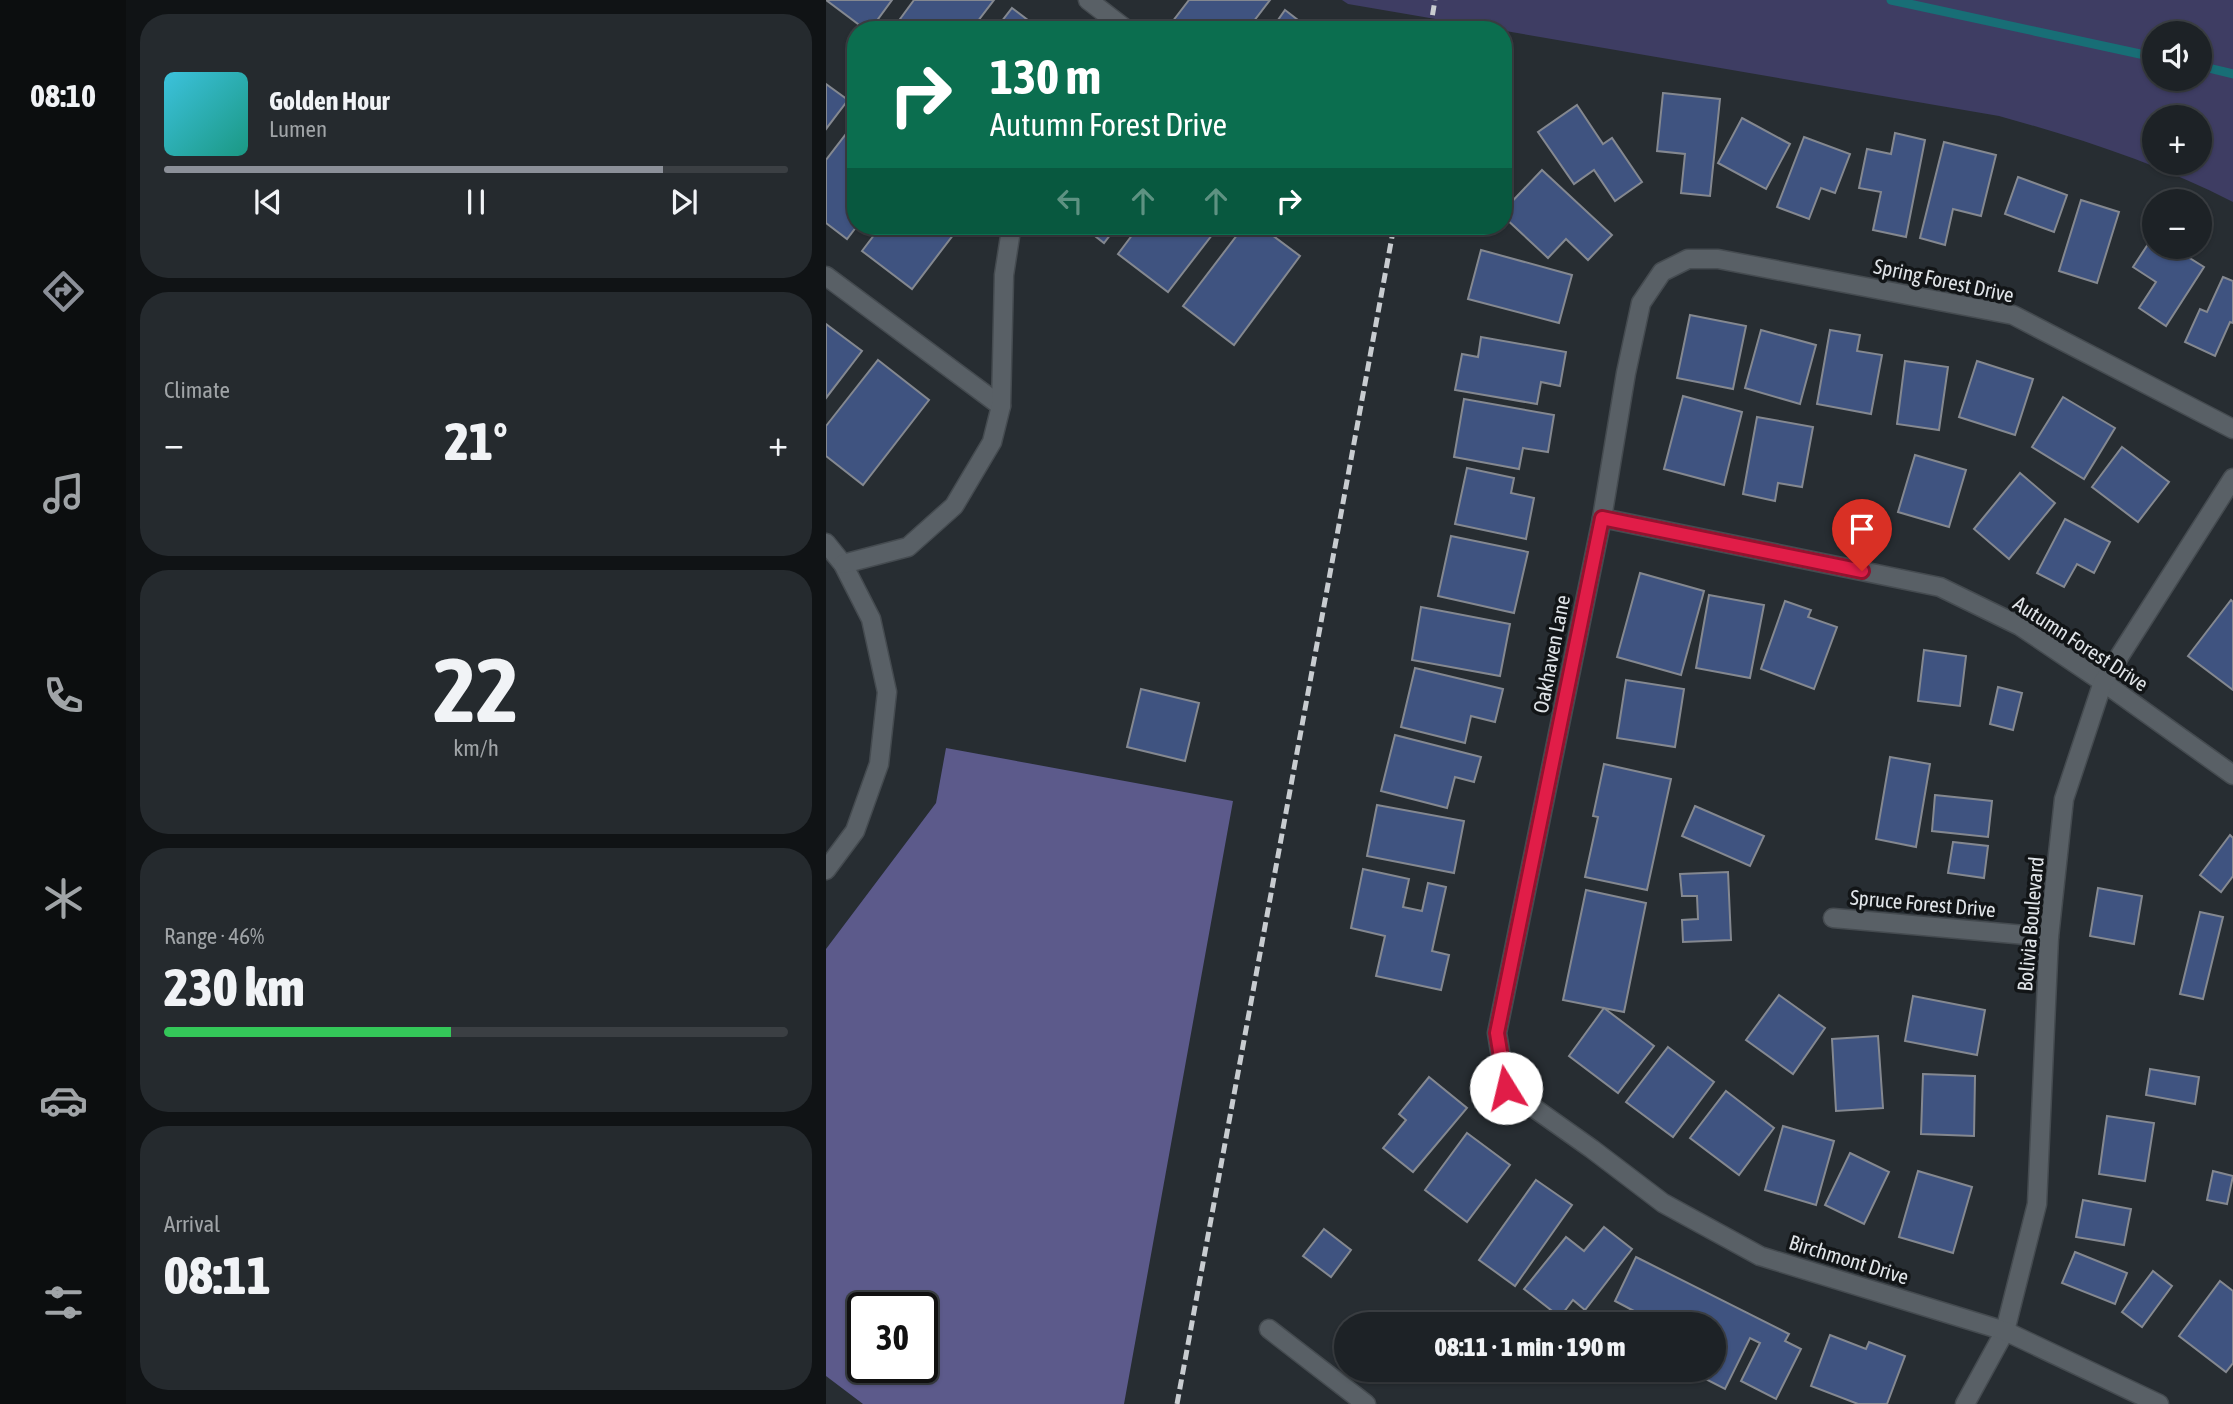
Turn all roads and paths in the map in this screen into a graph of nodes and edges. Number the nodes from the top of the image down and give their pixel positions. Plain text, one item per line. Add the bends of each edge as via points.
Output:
1 (1087, 0) edge
2 (1115, 21) edge
3 (1010, 235) edge
4 (1747, 265) joint
5 (826, 276) edge
6 (1001, 406) junction
7 (2233, 429) edge
8 (2233, 478) edge
9 (1602, 518) junction
10 (826, 543) edge
11 (843, 564) junction
12 (2103, 682) junction
13 (2233, 775) edge
14 (826, 870) edge
15 (1833, 918) dead end
16 (2049, 937) junction
17 (1547, 1117) joint
18 (1269, 1328) dead end
19 (2005, 1331) junction
20 (1366, 1404) edge
21 (1965, 1404) edge
22 (2159, 1404) edge

1 - 2 street
3 - 6 street via 1004,275
4 - 7 street, Spring Forest Drive via 2013,315
4 - 9 street, Oakhaven Lane via 1688,259 1662,272 1641,303
5 - 6 street
6 - 11 street via 992,442 954,506 908,548
8 - 12 street, Bolivia Boulevard
9 - 12 street, Autumn Forest Drive via 1940,587 2020,626
9 - 17 street, Oakhaven Lane via 1497,1033 1506,1088
10 - 11 street
11 - 14 street via 872,620 887,692 879,764 855,831
12 - 13 street, Autumn Forest Drive
12 - 16 street, Bolivia Boulevard via 2064,799
15 - 16 street, Spruce Forest Drive
16 - 19 street, Bolivia Boulevard via 2037,1204
17 - 19 street, Birchmont Drive via 1663,1203 1760,1256
18 - 20 street
19 - 21 street, Bolivia Boulevard
19 - 22 street, Birchmont Drive

